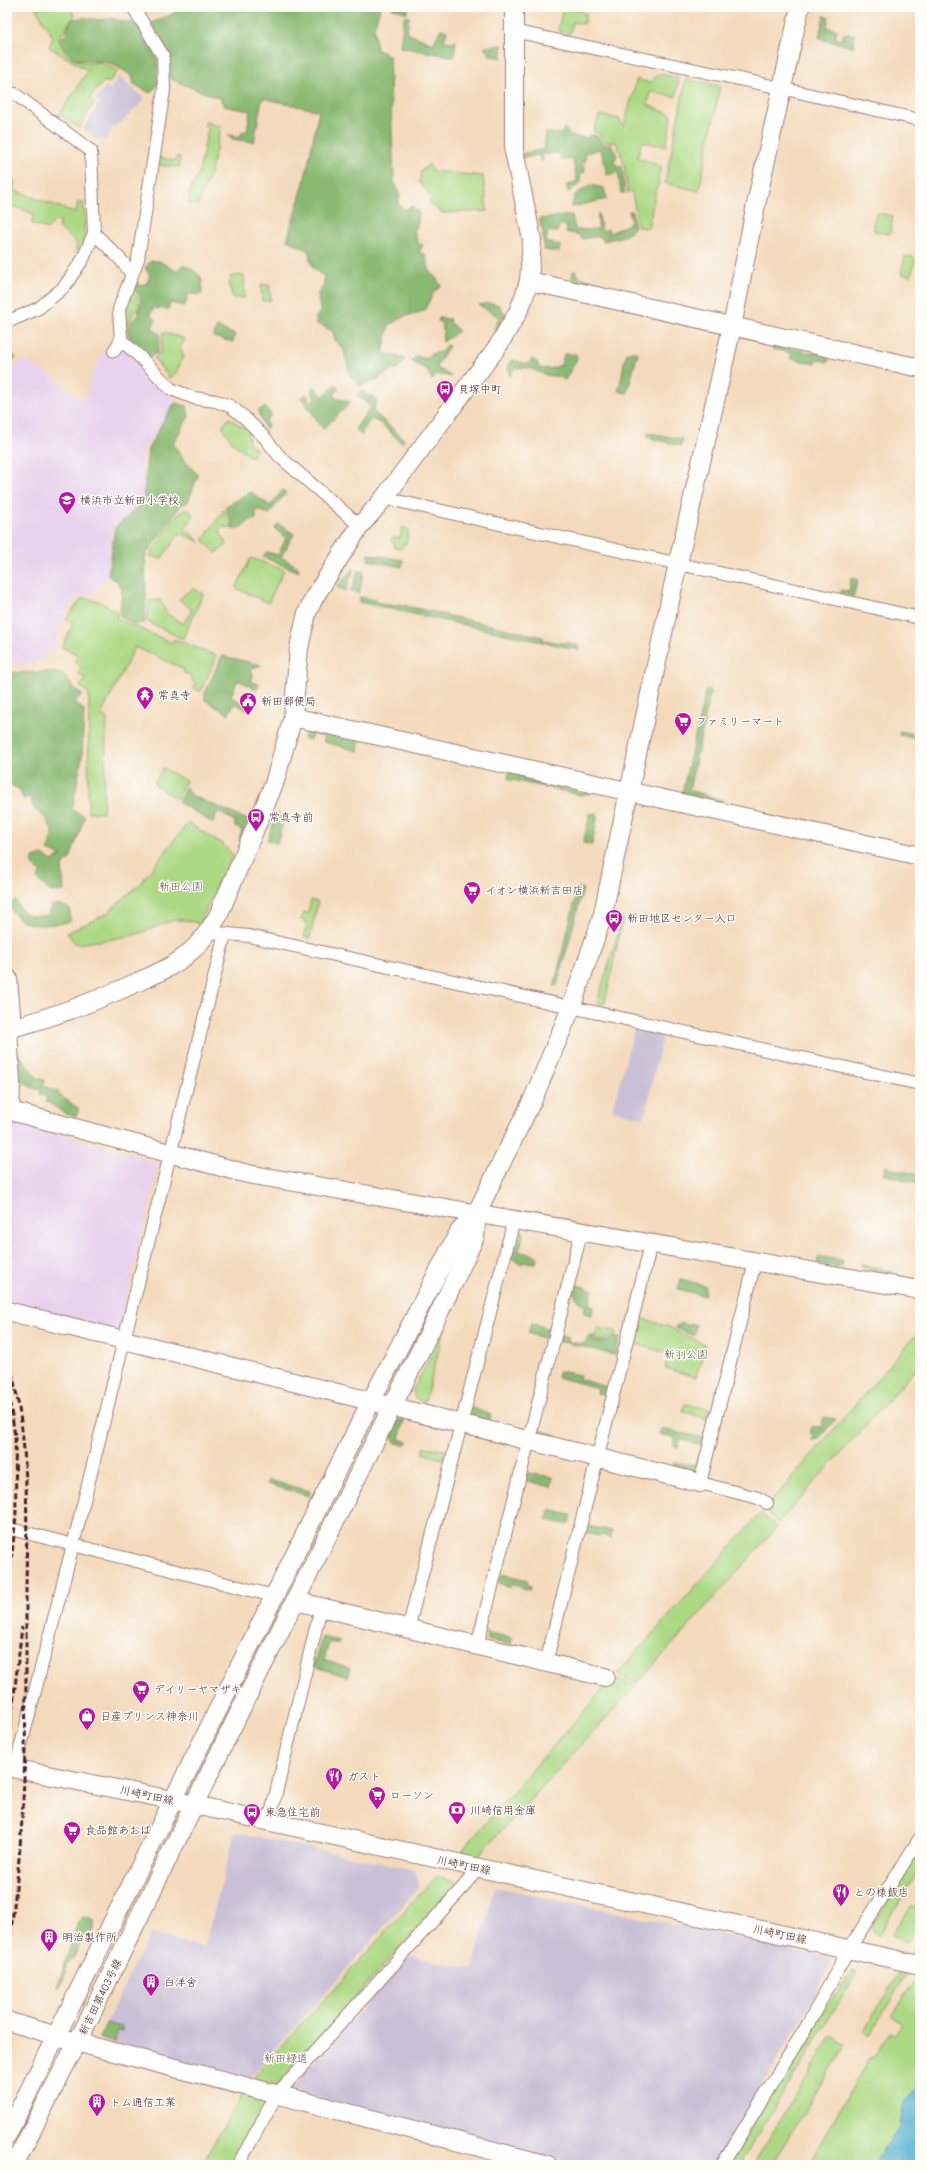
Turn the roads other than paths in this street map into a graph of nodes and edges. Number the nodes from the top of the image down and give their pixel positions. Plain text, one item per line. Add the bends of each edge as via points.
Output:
1 (133, 7) edge
2 (514, 7) edge
3 (800, 7) edge
4 (513, 32) junction
5 (781, 88) junction
6 (15, 94) dead end
7 (920, 120) edge
8 (94, 233) junction
9 (131, 273) junction
10 (528, 281) junction
11 (7, 322) edge
12 (732, 326) junction
13 (121, 340) junction
14 (114, 351) dead end
15 (920, 368) edge
16 (384, 498) junction
17 (360, 526) junction
18 (678, 563) junction
19 (920, 618) edge
20 (293, 717) junction
21 (630, 790) junction
22 (920, 856) edge
23 (216, 933) junction
24 (7, 979) edge
25 (571, 1008) junction
26 (8, 1029) edge
27 (920, 1084) edge
28 (8, 1110) edge
29 (171, 1154) junction
30 (477, 1212) junction
31 (514, 1220) junction
32 (581, 1233) junction
33 (651, 1244) junction
34 (755, 1262) junction
35 (920, 1290) edge
36 (7, 1311) edge
37 (122, 1340) junction
38 (371, 1402) junction
39 (392, 1407) junction
40 (461, 1424) junction
41 (529, 1440) junction
42 (598, 1457) junction
43 (700, 1483) junction
44 (767, 1503) dead end
45 (7, 1528) edge
46 (73, 1544) junction
47 (274, 1596) junction
48 (296, 1601) junction
49 (321, 1607) junction
50 (408, 1629) junction
51 (477, 1646) junction
52 (546, 1663) junction
53 (605, 1678) dead end
54 (11, 1768) edge
55 (172, 1800) junction
56 (194, 1806) junction
57 (269, 1822) junction
58 (920, 1838) edge
59 (477, 1868) junction
60 (849, 1949) junction
61 (920, 1965) edge
62 (7, 2021) edge
63 (56, 2036) junction
64 (78, 2042) junction
65 (277, 2094) junction
66 (7, 2135) edge
67 (14, 2165) edge
68 (238, 2165) edge
69 (548, 2165) edge
70 (722, 2165) edge

1 - 9 street via 163,56 164,90 138,259
2 - 4 street
3 - 5 street
4 - 5 street
4 - 10 street via 514,151 532,240
5 - 7 street
5 - 12 street
6 - 8 street via 91,150
8 - 9 street
8 - 11 street via 82,259 64,287 39,308
9 - 13 street via 119,309
10 - 12 street
10 - 16 street via 517,314 498,346
12 - 15 street
12 - 18 street
13 - 14 street
13 - 17 street via 171,389 194,398 230,406 244,416 280,457
16 - 17 street
16 - 18 street
17 - 20 street via 324,580 307,613 299,648
18 - 19 street
18 - 21 street
20 - 21 street
20 - 23 street via 274,784 218,916
21 - 22 street
21 - 25 street via 602,918
23 - 25 street via 249,936
23 - 26 street via 166,969 58,1016
23 - 29 street
24 - 26 main road via 10,1014
25 - 27 street
25 - 30 street via 533,1099
26 - 28 street via 11,1083
28 - 29 street
29 - 30 street via 248,1174
29 - 37 street
30 - 31 street
30 - 38 street, 新吉田第403号線 via 459,1232
30 - 39 street, 新吉田第403号線 via 475,1237
31 - 32 street
31 - 40 street
32 - 33 street
32 - 41 street
33 - 34 street
33 - 42 street
34 - 35 street
34 - 43 street
36 - 37 street
37 - 38 street
37 - 46 street
38 - 39 street
38 - 47 street, 新吉田第403号線
39 - 40 street
39 - 48 street, 新吉田第403号線
40 - 41 street
40 - 50 street
41 - 42 street
41 - 51 street
42 - 43 street
42 - 52 street
43 - 44 street via 758,1498
45 - 46 street
46 - 47 street
46 - 54 street
47 - 55 street, 新吉田第403号線
48 - 49 street
48 - 56 street, 新吉田第403号線
49 - 50 street
49 - 57 street
50 - 51 street
51 - 52 street
52 - 53 street
54 - 55 street, 川崎町田線
55 - 56 street, 川崎町田線
55 - 63 street, 新吉田第403号線
56 - 57 street, 川崎町田線
56 - 64 street, 新吉田第403号線
57 - 59 street, 川崎町田線
58 - 60 street
59 - 60 street, 川崎町田線
59 - 65 street via 459,1892
60 - 61 street, 川崎町田線
60 - 70 street via 808,2024
62 - 63 street
63 - 64 street
63 - 66 street, 新吉田第403号線
64 - 65 street
64 - 67 street, 新吉田第403号線
65 - 68 street
65 - 69 street

